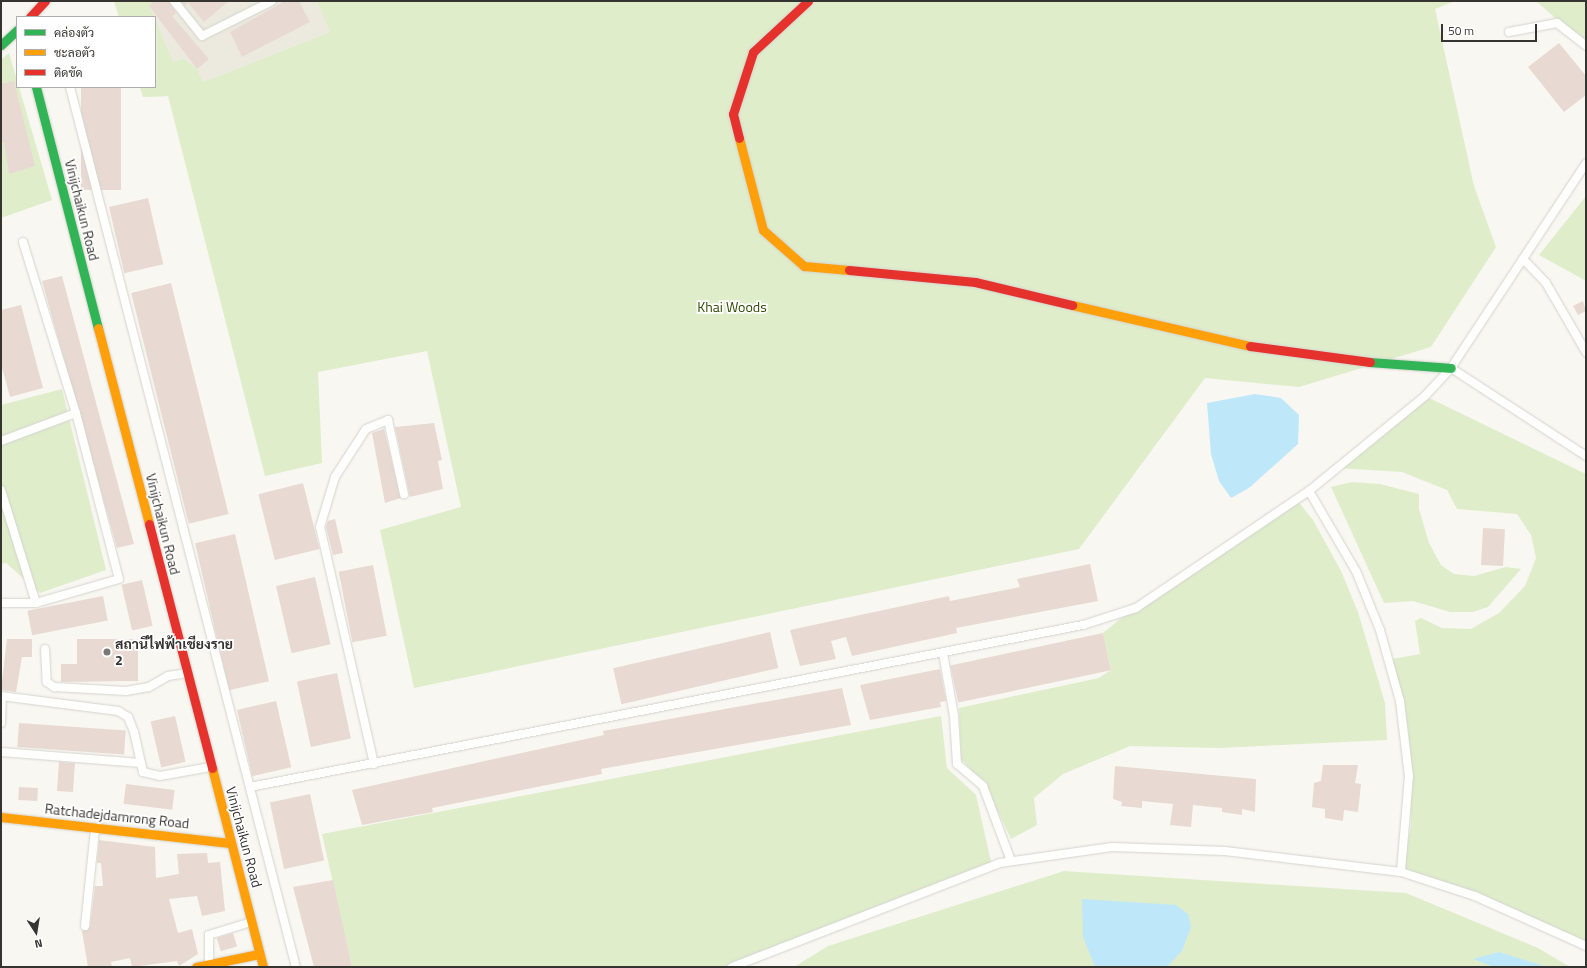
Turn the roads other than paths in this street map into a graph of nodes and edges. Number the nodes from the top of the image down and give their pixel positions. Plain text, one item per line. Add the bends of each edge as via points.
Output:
1 (45, 1) edge
2 (174, 1) edge
3 (272, 1) edge
4 (808, 1) edge
5 (260, 3) edge
6 (31, 16) edge
7 (16, 31) edge
8 (1509, 32) dead end
9 (1, 45) edge
10 (1586, 46) edge
11 (36, 88) edge
12 (70, 88) edge
13 (1586, 163) edge
14 (23, 242) dead end
15 (1523, 259) junction
16 (1586, 352) edge
17 (1452, 368) junction
18 (76, 413) junction
19 (1, 441) edge
20 (1586, 456) edge
21 (1, 490) edge
22 (1309, 491) junction
23 (404, 494) dead end
24 (1, 603) edge
25 (36, 604) junction
26 (45, 649) dead end
27 (942, 653) junction
28 (186, 672) junction
29 (2, 696) edge
30 (1, 723) edge
31 (1, 752) edge
32 (141, 763) junction
33 (374, 764) junction
34 (211, 766) junction
35 (250, 788) junction
36 (1, 817) edge
37 (95, 828) junction
38 (230, 843) junction
39 (1011, 860) junction
40 (1401, 872) junction
41 (251, 922) junction
42 (85, 926) dead end
43 (1586, 946) edge
44 (259, 954) junction
45 (209, 959) dead end
46 (196, 967) edge
47 (263, 967) edge
48 (296, 967) edge
49 (732, 967) edge

1 - 6 street
2 - 5 lane via 202,36
3 - 5 lane
4 - 17 street via 753,52 733,114 763,230 804,266 975,282 1239,345 1376,364
7 - 9 street
8 - 10 lane via 1558,23
11 - 28 street, Vinijchaikun Road
12 - 35 lane
13 - 15 lane
14 - 18 lane
15 - 16 lane via 1546,283
15 - 17 lane
17 - 20 lane
17 - 22 lane via 1425,396
18 - 19 lane
18 - 25 lane via 119,579
21 - 25 lane
22 - 27 lane via 1136,608 1083,625
22 - 40 lane via 1356,571 1380,630 1400,701 1409,776
23 - 33 lane via 388,420 366,429 335,477 320,527
24 - 25 lane
26 - 28 lane via 47,682 54,687 126,691 149,687 168,676
27 - 33 lane
27 - 39 lane via 954,716 957,764 983,786
28 - 34 street, Vinijchaikun Road
29 - 30 lane
29 - 32 lane via 118,711 130,722
31 - 32 lane
32 - 34 lane via 143,772 160,776
33 - 35 lane
34 - 38 street, Vinijchaikun Road
35 - 48 lane
36 - 37 street, Ratchadejdamrong Road
37 - 38 street, Ratchadejdamrong Road
37 - 42 lane
38 - 41 street, Vinijchaikun Road
39 - 40 lane via 1112,848 1180,849 1225,851
39 - 49 lane
40 - 43 lane via 1475,896
41 - 44 street, Vinijchaikun Road
41 - 45 lane via 209,935
44 - 46 street
44 - 47 street, Vinijchaikun Road

